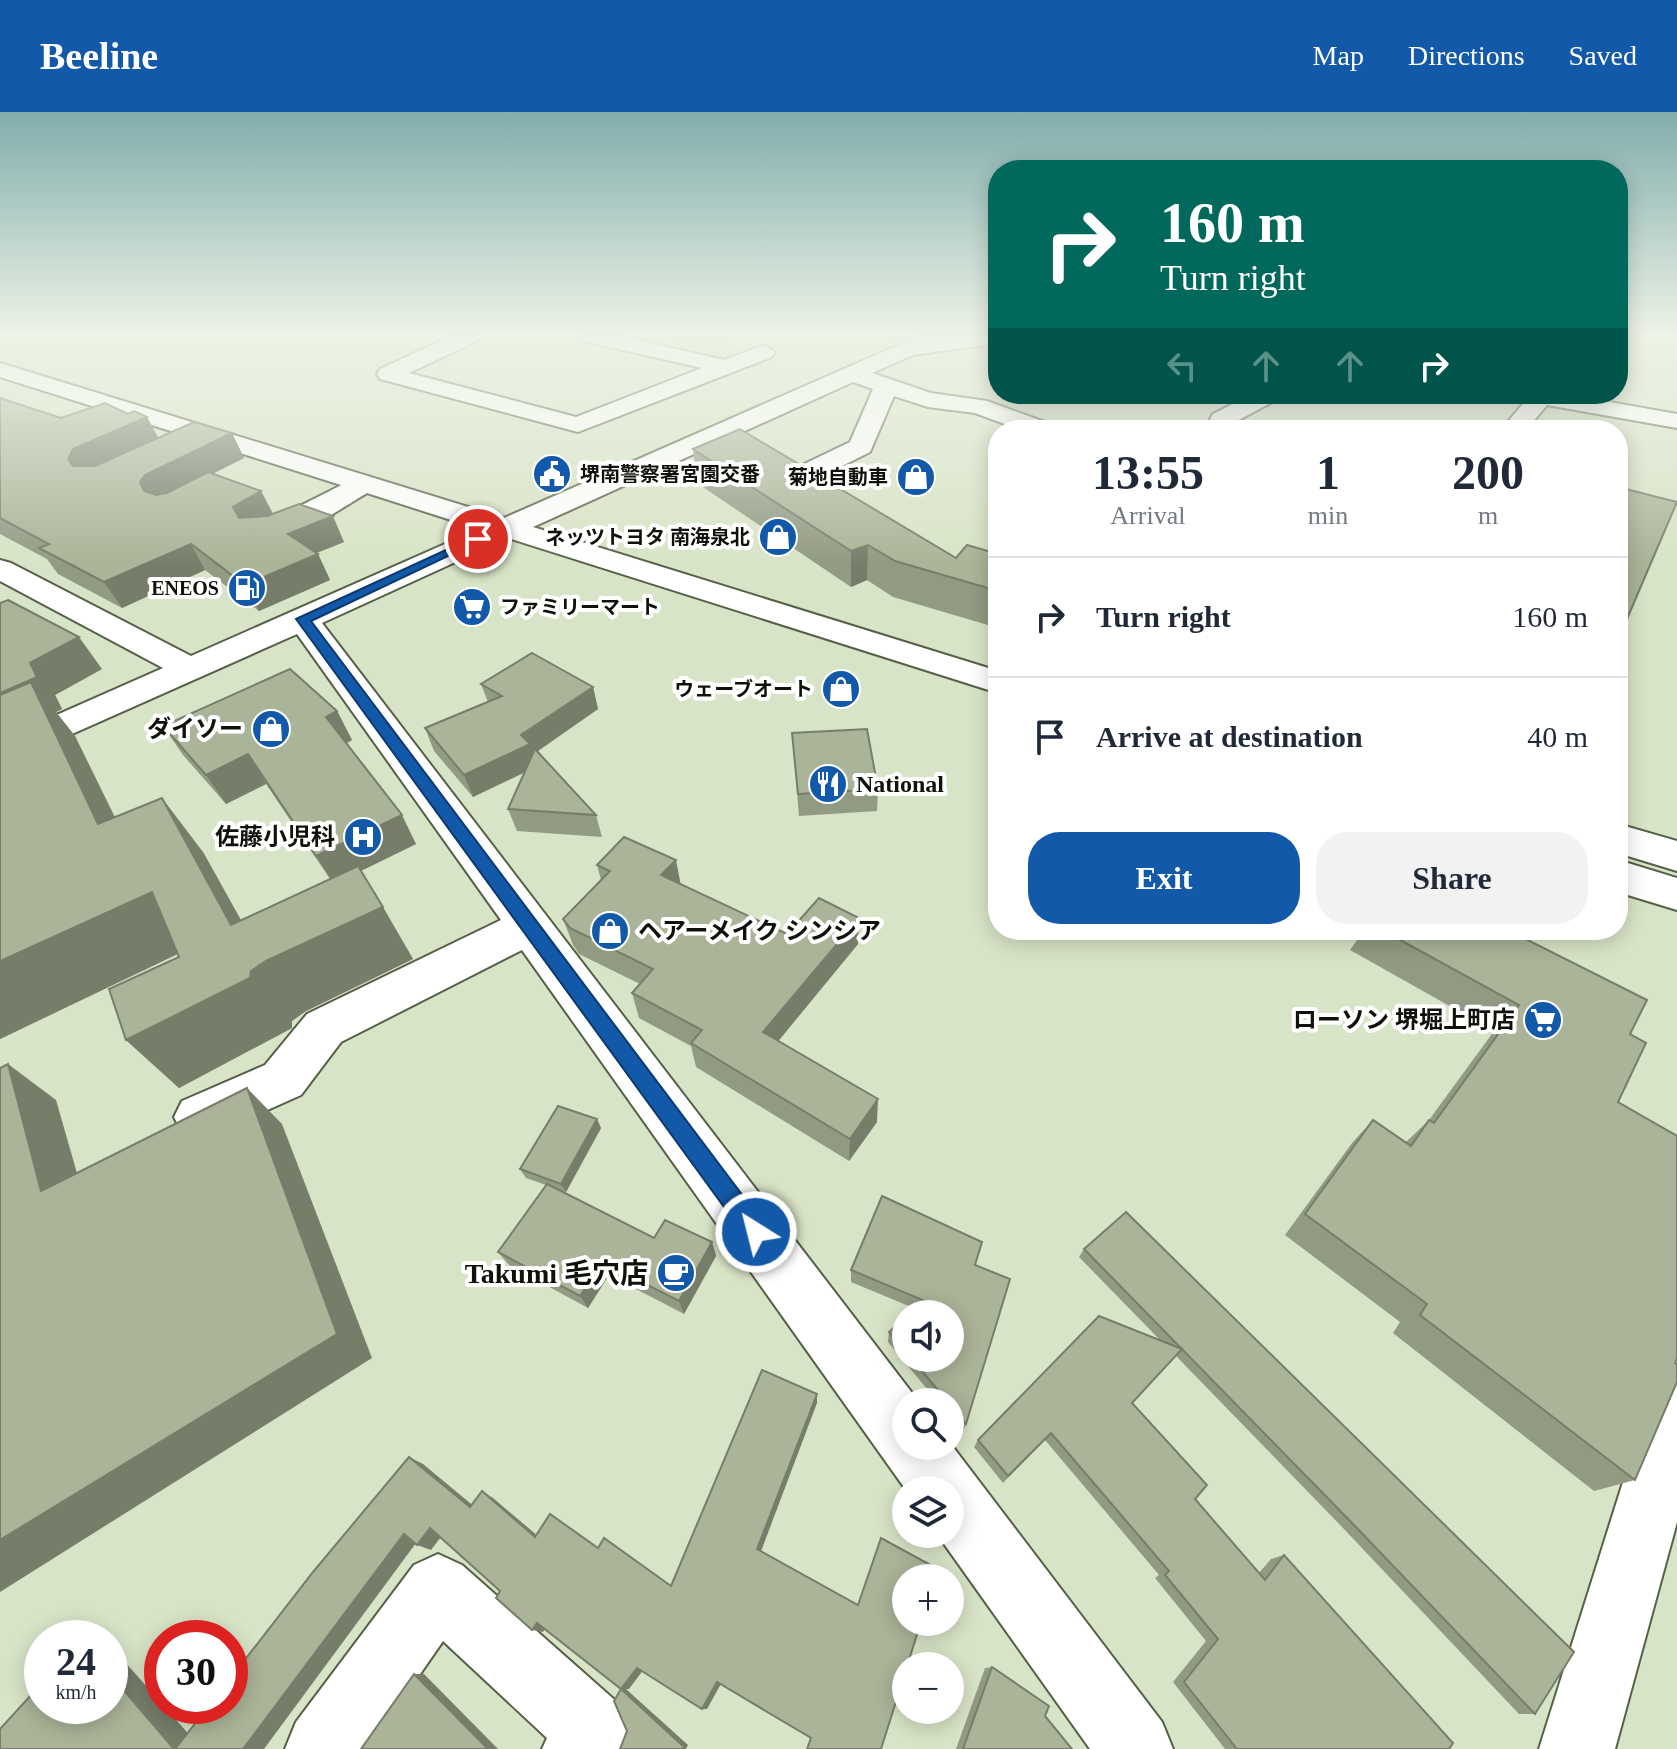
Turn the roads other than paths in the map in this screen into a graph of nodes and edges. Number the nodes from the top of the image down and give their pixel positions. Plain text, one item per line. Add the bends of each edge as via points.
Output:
1 (135, 412) edge
2 (202, 412) edge
3 (531, 412) edge
4 (610, 412) edge
5 (765, 412) edge
6 (875, 412) edge
7 (996, 412) edge
8 (1235, 412) edge
9 (1628, 412) edge
10 (1222, 419) dead end
11 (1017, 420) edge
12 (1677, 421) edge
13 (204, 434) junction
14 (171, 449) edge
15 (273, 457) junction
16 (241, 473) dead end
17 (807, 473) edge
18 (364, 484) junction
19 (538, 513) junction
20 (503, 528) junction
21 (262, 535) edge
22 (0, 569) edge
23 (303, 619) junction
24 (924, 629) dead end
25 (190, 669) junction
26 (988, 679) edge
27 (0, 754) edge
28 (1628, 841) edge
29 (1677, 856) edge
30 (1628, 879) edge
31 (1677, 894) edge
32 (531, 925) junction
33 (200, 1117) edge
34 (1677, 1409) edge
35 (892, 1418) edge
36 (964, 1516) edge
37 (323, 1749) edge
38 (580, 1749) edge
39 (1135, 1749) edge
40 (1577, 1749) edge

1 - 13 street
2 - 19 street
3 - 4 street via 578,425
5 - 19 street
6 - 17 street via 861,447
7 - 11 street
8 - 10 street
9 - 12 street
13 - 14 street
13 - 15 street
15 - 16 street
15 - 18 street
18 - 20 street
18 - 21 street
19 - 20 street
19 - 24 street
20 - 23 street
20 - 26 street
22 - 25 street
23 - 25 street
23 - 32 street
25 - 27 street
28 - 29 street
30 - 31 street
32 - 33 street via 324,1028 283,1080
32 - 35 street
34 - 40 street
36 - 39 street
37 - 38 street via 438,1589 592,1729

